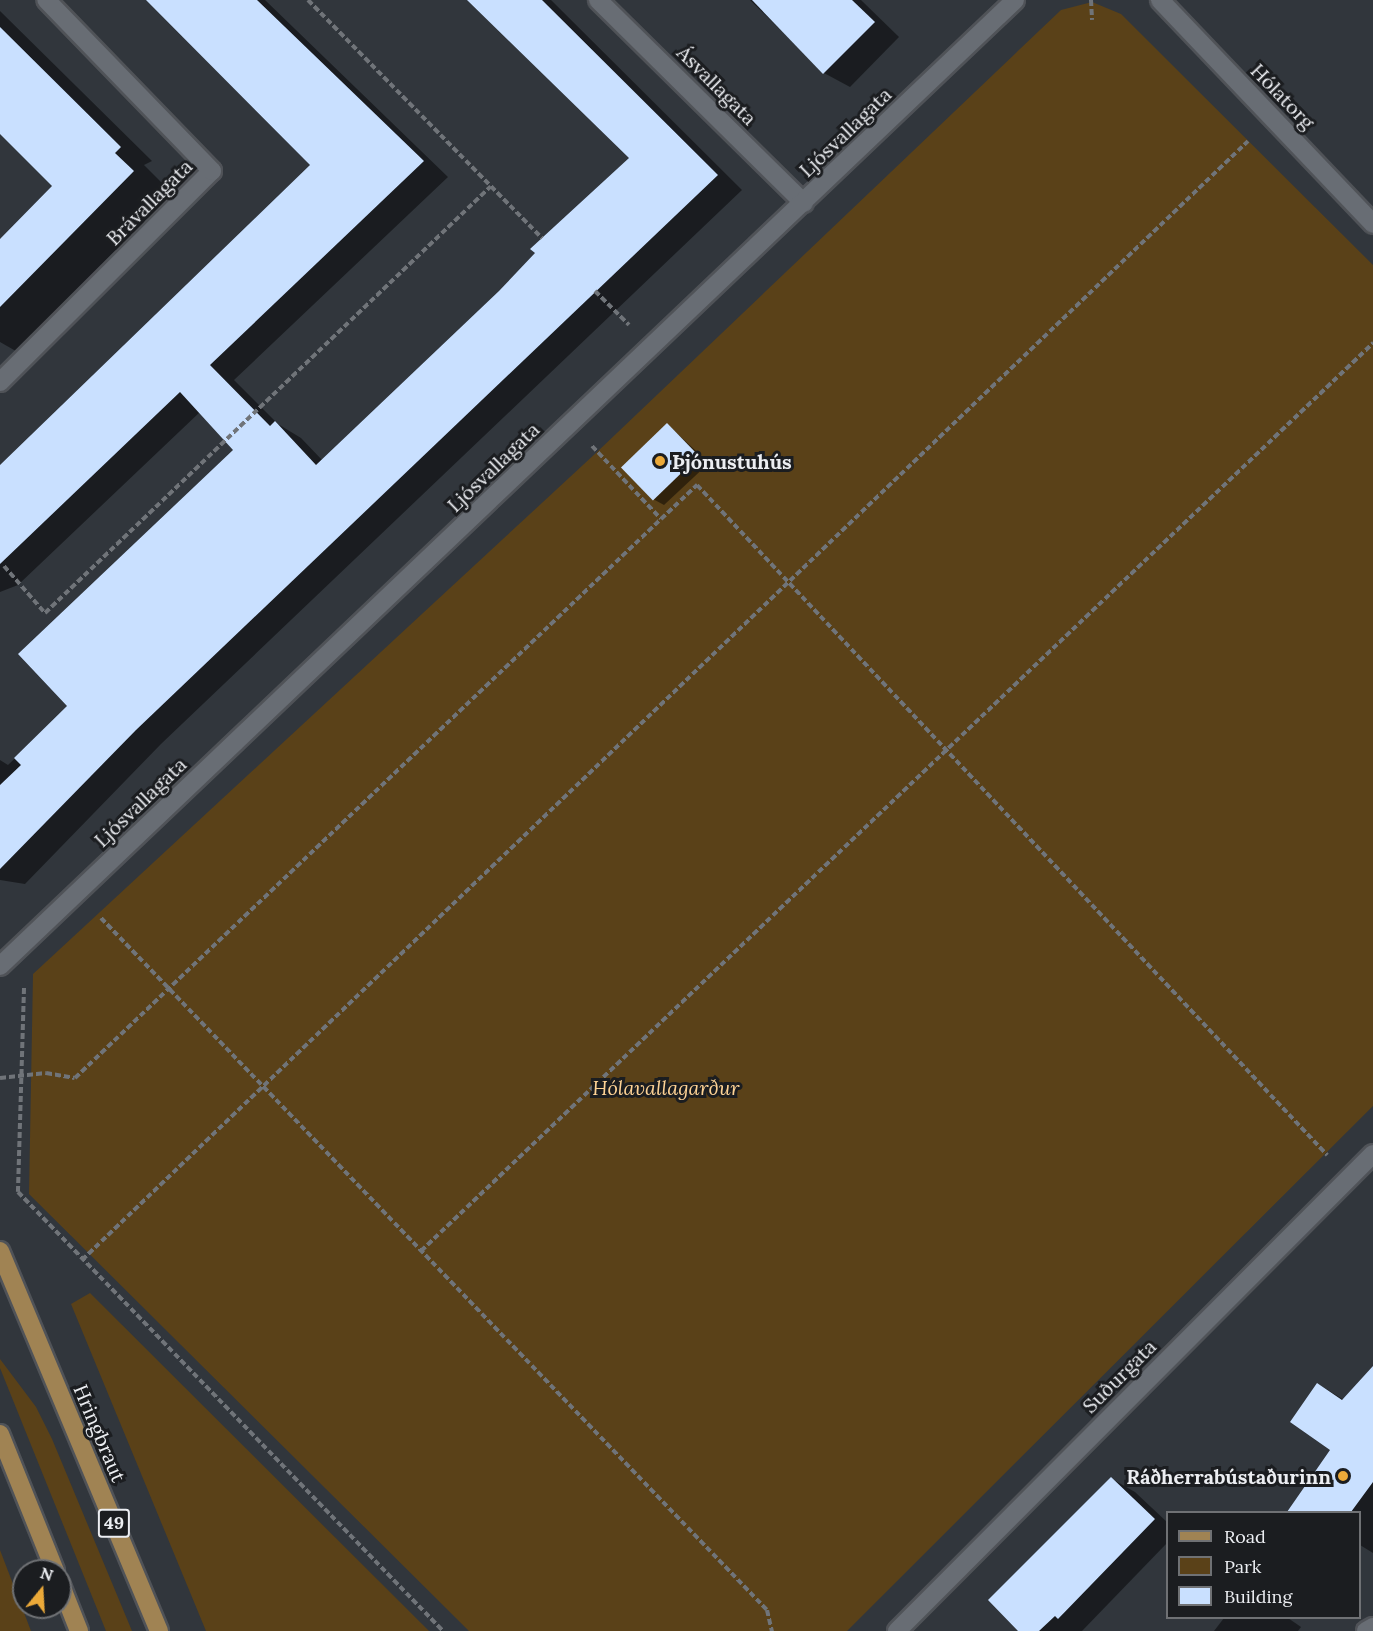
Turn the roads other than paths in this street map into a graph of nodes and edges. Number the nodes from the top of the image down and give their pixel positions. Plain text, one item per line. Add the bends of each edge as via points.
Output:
1 (46, 0) edge
2 (598, 0) edge
3 (1015, 0) edge
4 (1160, 0) edge
5 (804, 203) junction
6 (1373, 224) edge
7 (0, 382) edge
8 (0, 966) edge
9 (1373, 1154) edge
10 (0, 1251) edge
11 (0, 1434) edge
12 (50, 1559) edge
13 (72, 1613) edge
14 (1373, 1627) edge
15 (79, 1631) edge
16 (159, 1631) edge
17 (897, 1631) edge
18 (1366, 1631) edge

1 - 7 street, Brávallagata via 212,171
2 - 5 street, Ásvallagata
3 - 5 street, Ljósvallagata
4 - 6 street, Hólatorg
5 - 8 street, Ljósvallagata
9 - 17 street, Suðurgata
10 - 16 main road, Hringbraut / 49
11 - 12 main road
13 - 15 main road
14 - 18 street

